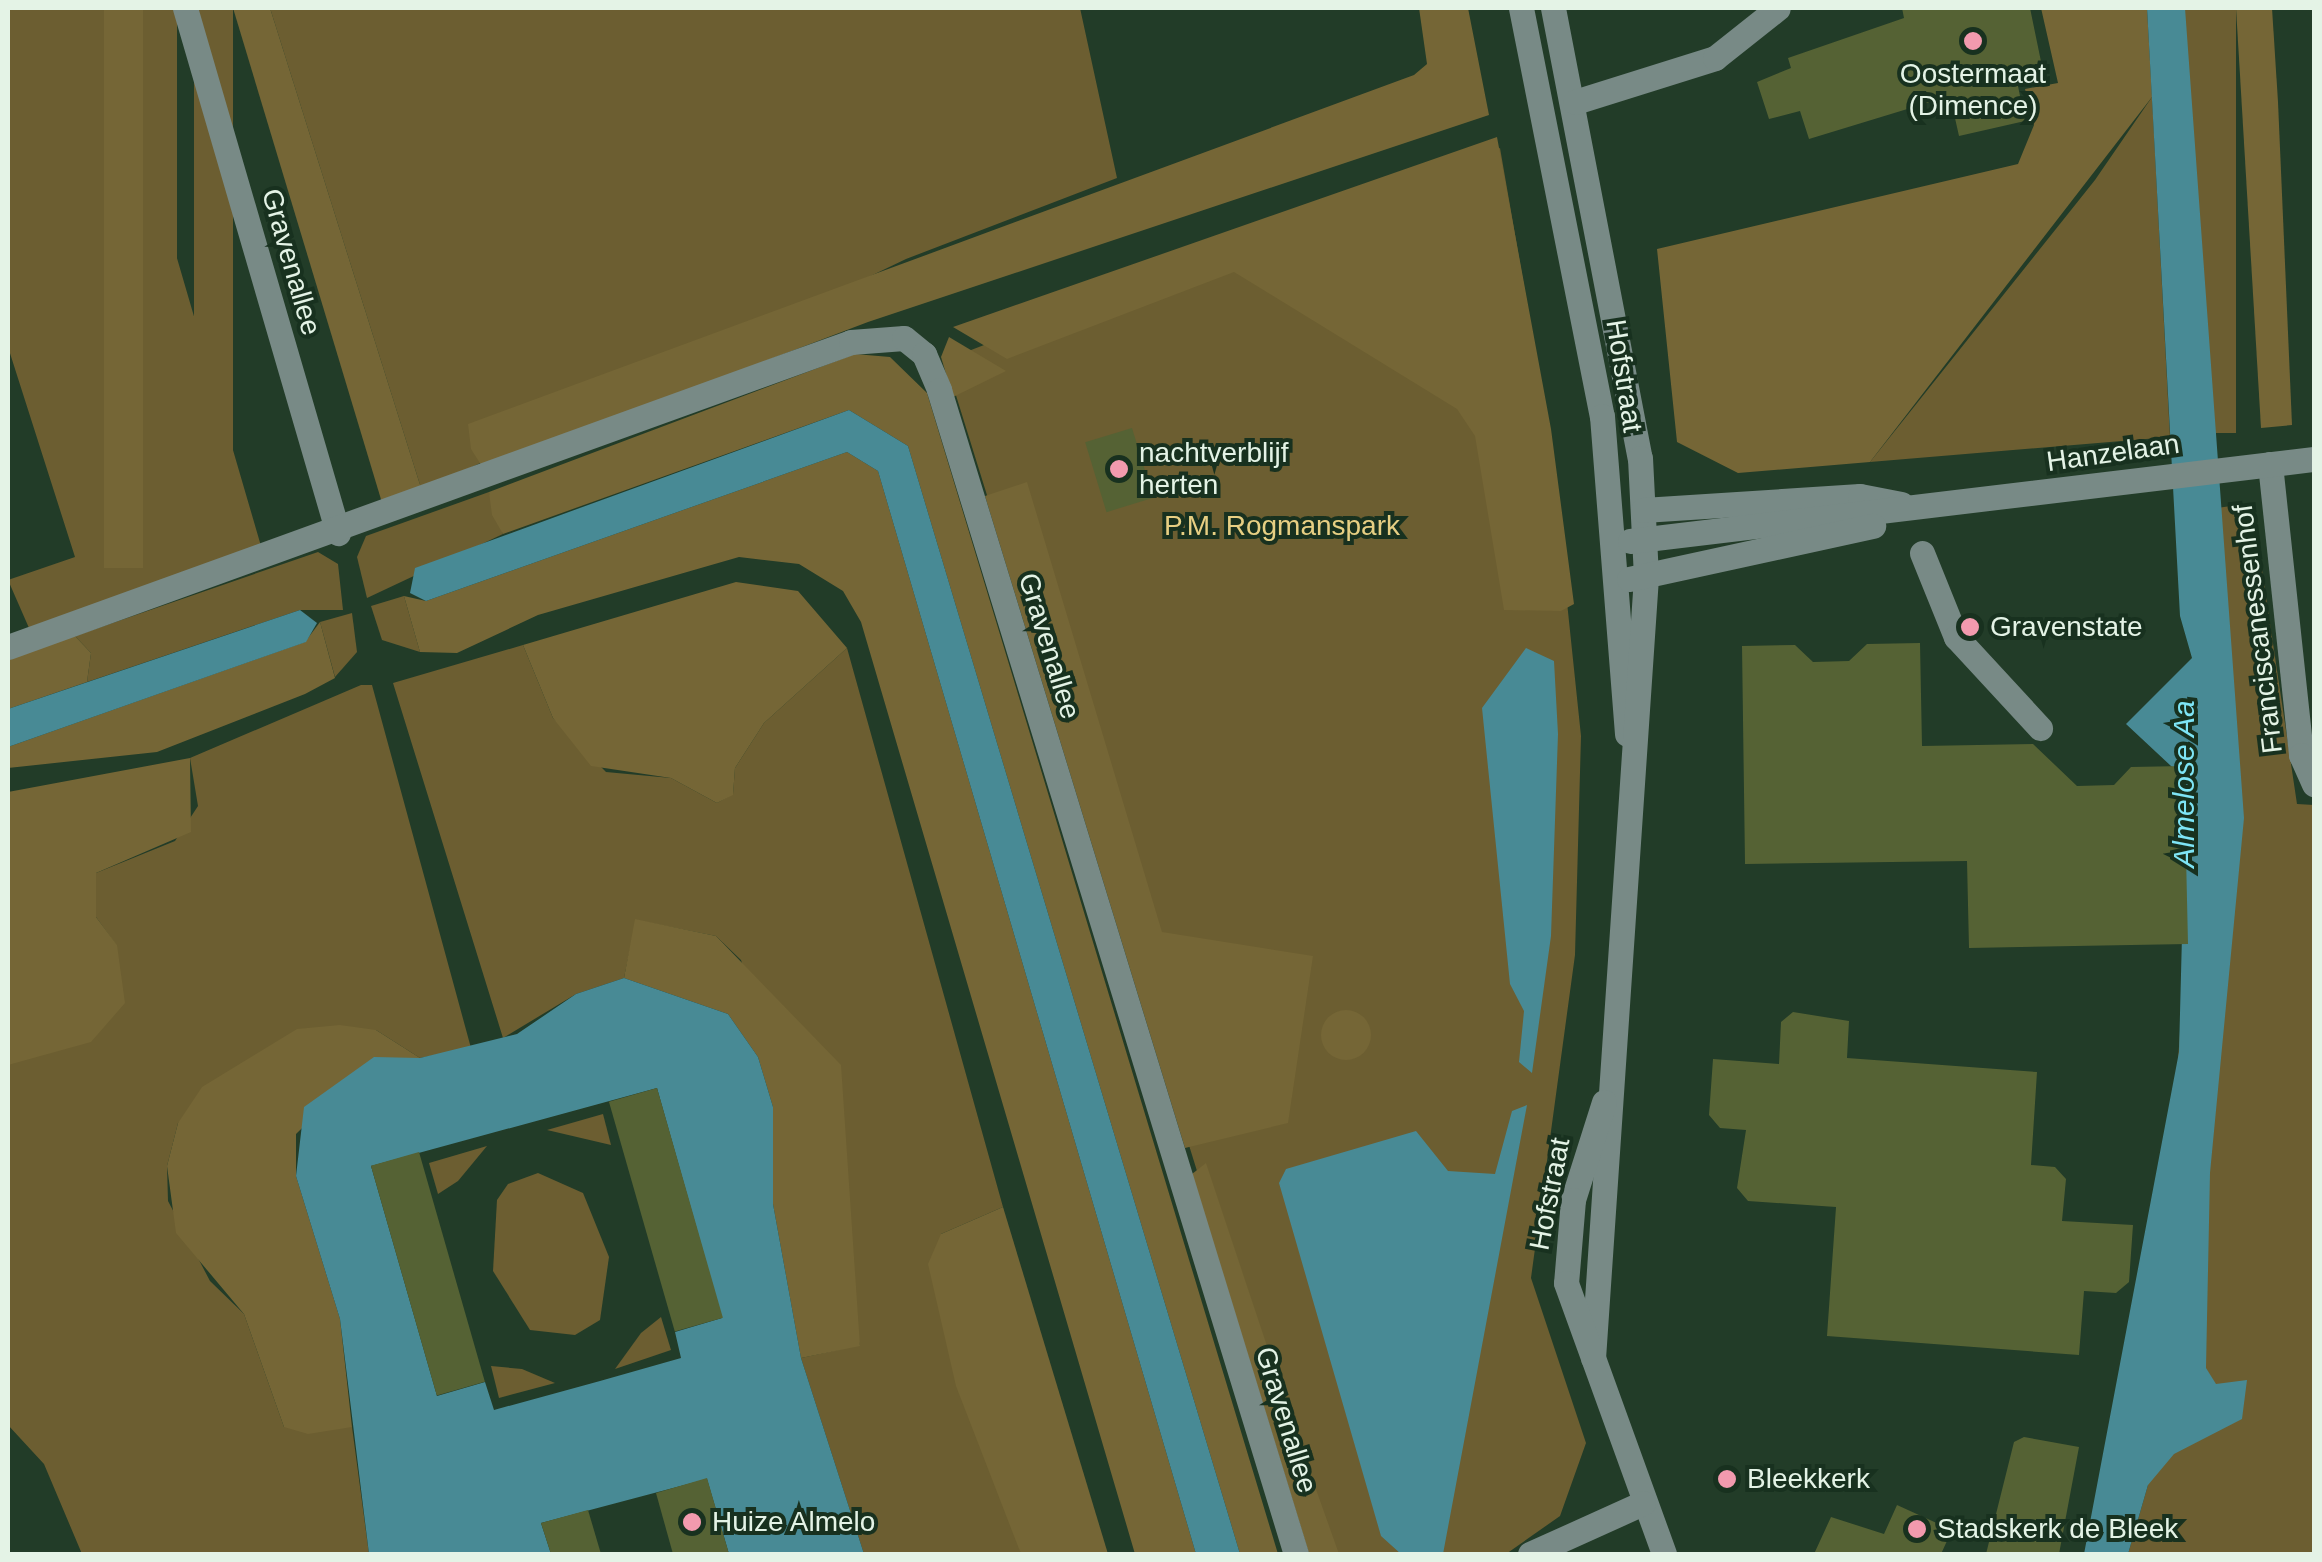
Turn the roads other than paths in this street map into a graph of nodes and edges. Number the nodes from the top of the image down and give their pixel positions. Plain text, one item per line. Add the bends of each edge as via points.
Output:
1 (185, 8) edge
2 (1521, 8) edge
3 (1553, 8) edge
4 (1778, 8) edge
5 (1574, 102) junction
6 (2314, 458) edge
7 (2270, 464) junction
8 (1920, 508) junction
9 (1643, 510) junction
10 (338, 533) junction
11 (1644, 540) junction
12 (1612, 542) junction
13 (1922, 553) dead end
14 (1646, 577) junction
15 (1613, 582) junction
16 (8, 646) edge
17 (2040, 728) dead end
18 (1631, 758) junction
19 (2314, 784) edge
20 (1643, 1503) junction
21 (1296, 1554) edge
22 (1530, 1554) edge
23 (1664, 1554) edge

1 - 10 street, Gravenallee
2 - 12 street, Hofstraat via 1599,398
3 - 5 street, Hofstraat
4 - 5 street via 1715,58
5 - 9 street, Hofstraat
6 - 7 street, Hanzelaan
7 - 8 street, Hanzelaan
7 - 19 street, Franciscanessenhof via 2301,755
8 - 9 street, Hanzelaan via 1860,496
8 - 11 street, Hanzelaan
8 - 14 street, Hanzelaan via 1849,536
9 - 11 street, Hofstraat
10 - 16 street, Gravenallee
10 - 21 street, Gravenallee via 850,342 904,338 924,354
11 - 12 street, Hanzelaan
11 - 14 street, Hofstraat
12 - 15 street, Hofstraat
13 - 17 street via 1956,637
14 - 15 street, Hanzelaan
14 - 18 street, Hofstraat
15 - 18 street, Hofstraat
18 - 20 street, Hofstraat via 1606,1098 1566,1250 1573,1319
20 - 22 street
20 - 23 street, Hofstraat

